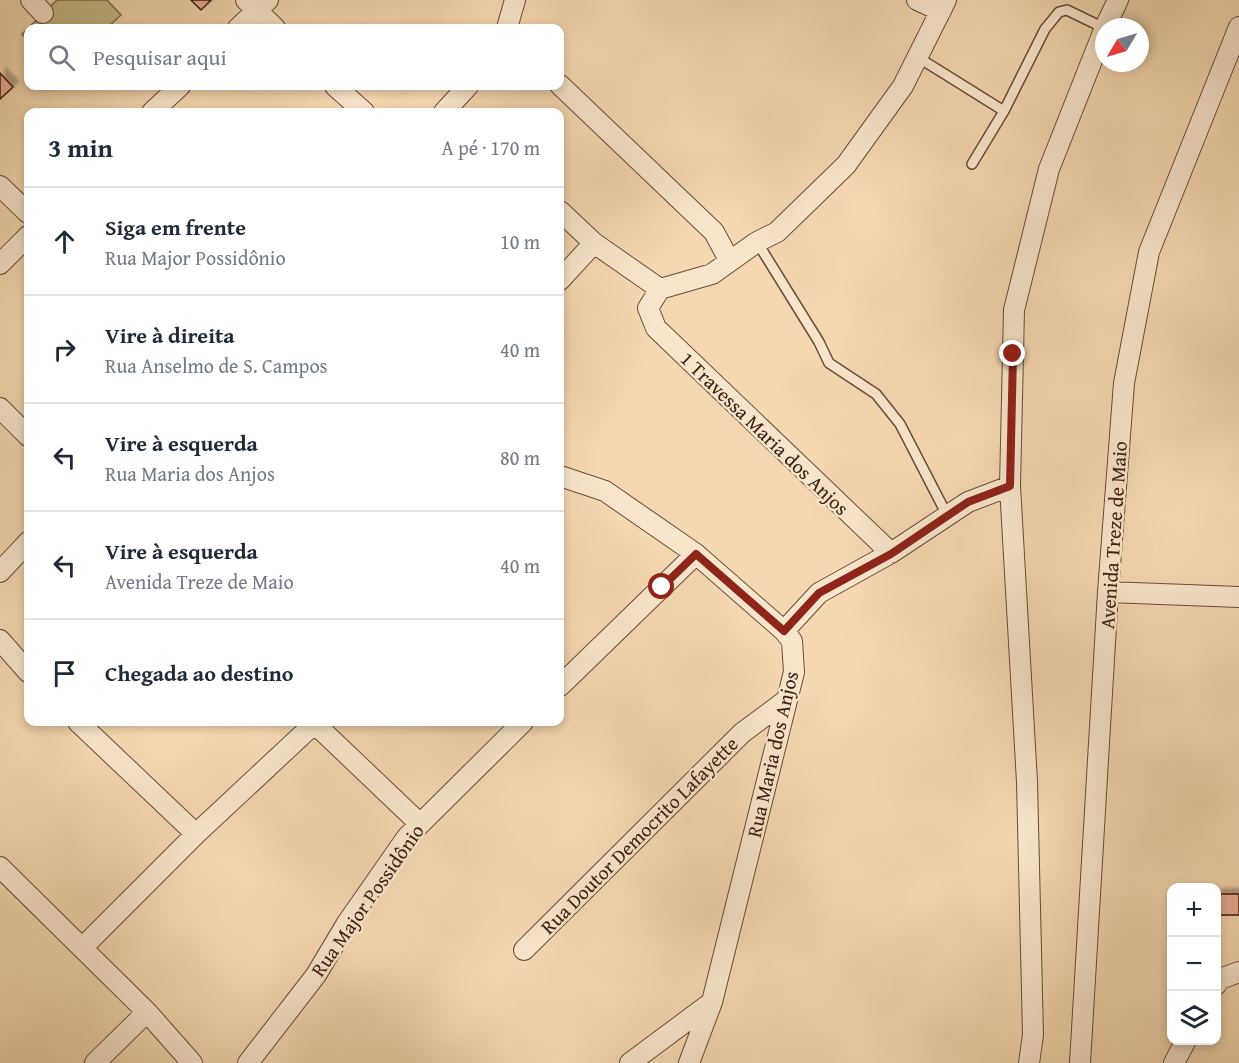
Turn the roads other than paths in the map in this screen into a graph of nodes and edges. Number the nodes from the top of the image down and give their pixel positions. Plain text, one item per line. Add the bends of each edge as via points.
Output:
1 (918, 0) edge
2 (1118, 0) edge
3 (511, 2) edge
4 (257, 4) edge
5 (944, 6) edge
6 (1109, 18) edge
7 (241, 24) edge
8 (272, 24) edge
9 (508, 24) edge
10 (1095, 24) edge
11 (1239, 27) edge
12 (1095, 51) edge
13 (919, 58) junction
14 (564, 89) edge
15 (176, 90) edge
16 (339, 90) edge
17 (465, 90) edge
18 (156, 108) edge
19 (360, 108) edge
20 (452, 108) edge
21 (1004, 111) junction
22 (972, 164) dead end
23 (0, 186) edge
24 (24, 209) edge
25 (564, 215) edge
26 (24, 240) edge
27 (757, 242) junction
28 (594, 243) junction
29 (729, 260) junction
30 (0, 264) edge
31 (564, 276) edge
32 (660, 289) junction
33 (0, 408) edge
34 (24, 432) edge
35 (564, 480) edge
36 (1010, 486) junction
37 (947, 515) junction
38 (24, 546) edge
39 (696, 554) junction
40 (891, 554) junction
41 (0, 572) edge
42 (1108, 592) junction
43 (1239, 597) edge
44 (784, 631) junction
45 (0, 640) edge
46 (24, 667) edge
47 (564, 683) edge
48 (785, 701) junction
49 (82, 726) edge
50 (310, 726) edge
51 (318, 726) edge
52 (520, 726) edge
53 (419, 823) junction
54 (196, 834) junction
55 (0, 867) edge
56 (82, 948) junction
57 (524, 950) dead end
58 (1239, 972) edge
59 (1221, 980) edge
60 (712, 1002) junction
61 (147, 1012) junction
62 (1184, 1045) edge
63 (95, 1063) edge
64 (192, 1063) edge
65 (248, 1063) edge
66 (630, 1063) edge
67 (689, 1063) edge
68 (1029, 1063) edge
69 (1080, 1063) edge
70 (1174, 1063) edge

1 - 5 street
2 - 6 street
3 - 9 street
4 - 7 street
4 - 8 street
5 - 13 street
10 - 21 lane via 1067,10 1059,12 1045,29
11 - 42 street, Avenida Treze de Maio via 1149,252 1125,383
12 - 36 street via 1049,170 1014,310
13 - 21 lane
13 - 27 street via 846,165 777,232
14 - 29 street via 714,232
15 - 18 street
16 - 19 street
17 - 20 street
21 - 22 lane
23 - 24 street
25 - 28 street
26 - 30 street
27 - 29 street
27 - 37 lane via 828,363 876,394 900,424
28 - 31 street
28 - 32 street
29 - 32 street via 712,274
32 - 40 street, 1 Travessa Maria dos Anjos via 648,308 656,328
33 - 34 street
35 - 39 street via 604,491
36 - 37 street via 968,502
36 - 68 street via 1027,782 1033,1035
37 - 40 street
38 - 41 street
39 - 44 street
39 - 47 street
40 - 44 street via 819,593
42 - 43 street
42 - 69 street, Avenida Treze de Maio
44 - 48 street, Rua Maria dos Anjos via 792,641 794,672
45 - 46 street
48 - 57 street, Rua Doutor Democrito Lafayette via 742,734
48 - 60 street, Rua Maria dos Anjos
49 - 54 street
50 - 54 street
51 - 53 street
52 - 53 street, Rua Major Possidônio
53 - 65 street, Rua Major Possidônio via 347,923 316,975
54 - 56 street
55 - 56 street
56 - 61 street
58 - 59 street
60 - 66 street
60 - 67 street, Rua Maria dos Anjos
61 - 63 street
61 - 64 street
62 - 70 street

